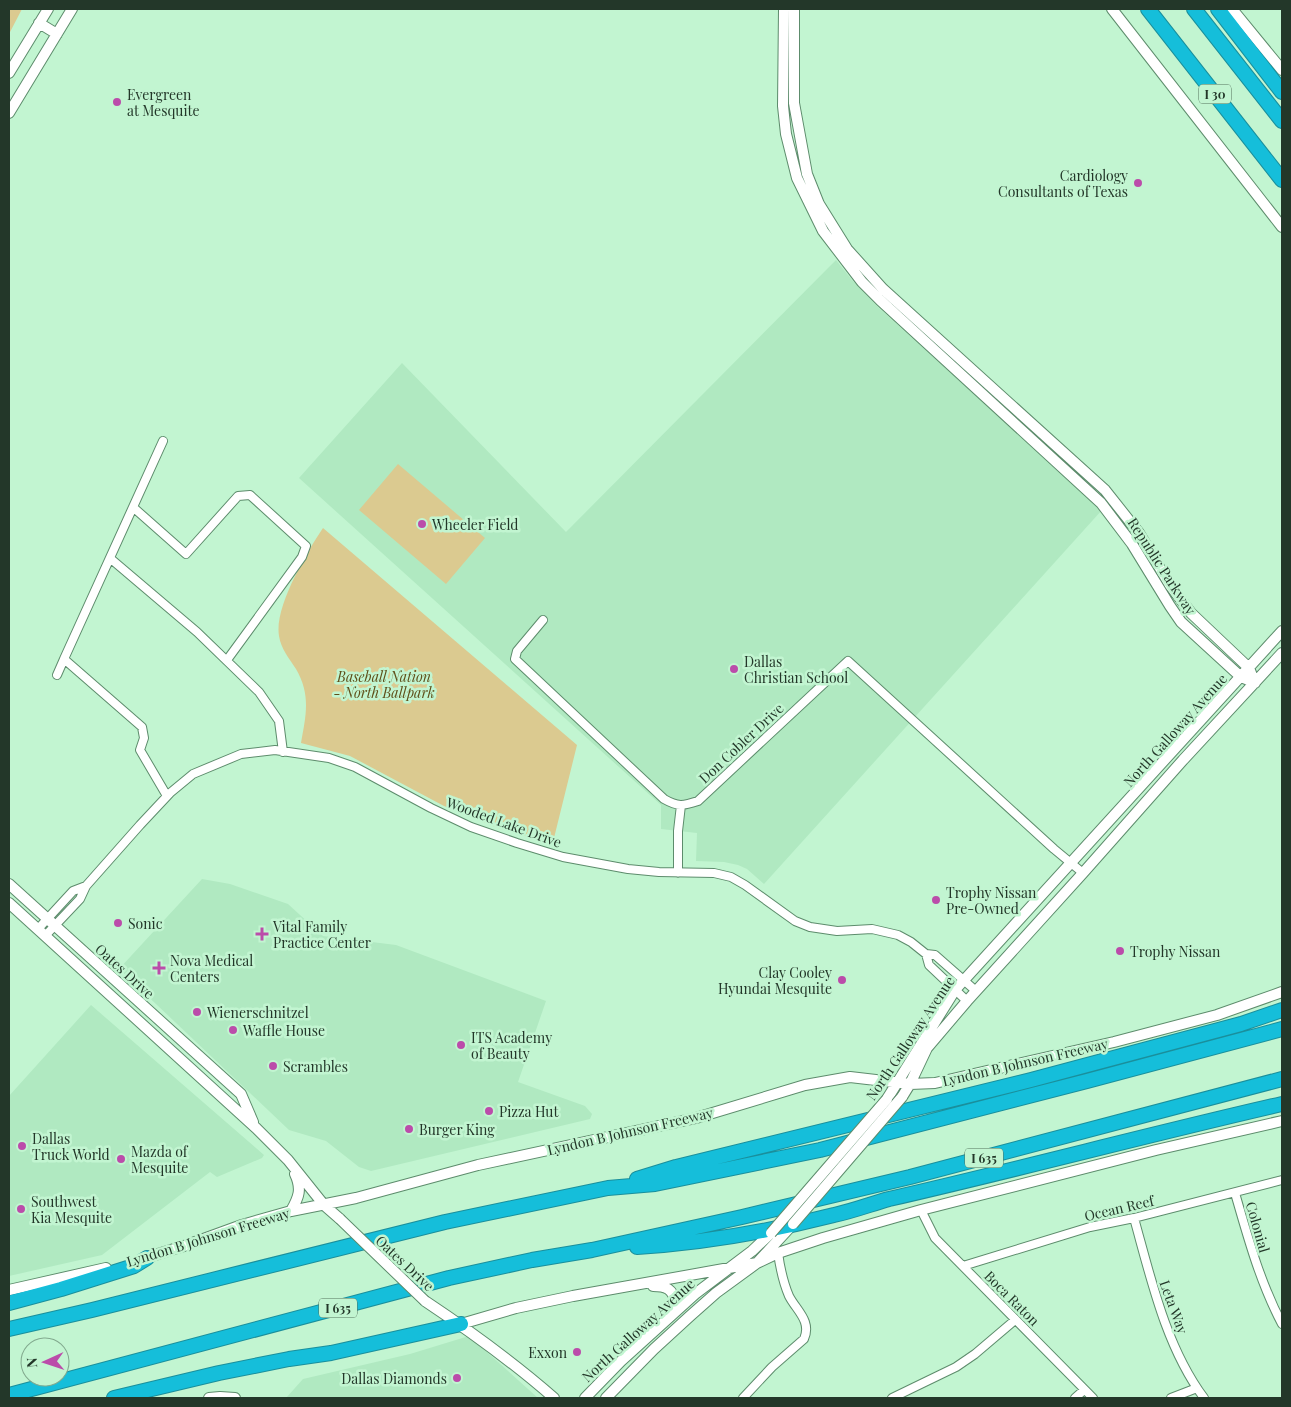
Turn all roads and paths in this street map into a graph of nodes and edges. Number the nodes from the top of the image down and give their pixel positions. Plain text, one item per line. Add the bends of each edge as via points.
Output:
1 (48, 9) edge
2 (72, 9) edge
3 (784, 9) edge
4 (794, 9) edge
5 (1112, 9) edge
6 (1148, 9) edge
7 (1194, 9) edge
8 (1218, 9) edge
9 (1232, 9) edge
10 (39, 24) junction
11 (57, 34) junction
12 (1282, 70) edge
13 (9, 73) edge
14 (1282, 92) edge
15 (9, 113) edge
16 (1282, 121) edge
17 (1282, 180) edge
18 (1282, 226) edge
19 (163, 441) dead end
20 (134, 508) junction
21 (111, 559) junction
22 (1170, 585) junction
23 (1160, 590) junction
24 (543, 620) dead end
25 (1282, 631) edge
26 (1282, 652) edge
27 (64, 659) junction
28 (227, 660) junction
29 (1249, 668) junction
30 (58, 674) dead end
31 (1241, 677) junction
32 (1255, 682) junction
33 (283, 752) junction
34 (167, 796) junction
35 (681, 805) junction
36 (1071, 863) junction
37 (678, 873) junction
38 (1083, 873) junction
39 (9, 884) edge
40 (9, 903) edge
41 (51, 923) junction
42 (42, 933) junction
43 (926, 954) junction
44 (964, 981) junction
45 (955, 990) junction
46 (976, 991) junction
47 (1282, 992) edge
48 (966, 1001) junction
49 (1282, 1010) edge
50 (157, 1018) junction
51 (147, 1028) junction
52 (1282, 1029) edge
53 (918, 1065) junction
54 (1282, 1080) edge
55 (935, 1083) junction
56 (898, 1084) junction
57 (910, 1084) junction
58 (1282, 1104) edge
59 (1282, 1121) edge
60 (256, 1128) junction
61 (288, 1160) junction
62 (1282, 1180) edge
63 (608, 1188) junction
64 (1235, 1193) junction
65 (324, 1205) junction
66 (793, 1208) junction
67 (921, 1210) junction
68 (291, 1211) junction
69 (1134, 1218) junction
70 (786, 1229) junction
71 (798, 1246) junction
72 (592, 1250) junction
73 (778, 1253) junction
74 (147, 1258) junction
75 (757, 1263) junction
76 (963, 1266) junction
77 (729, 1269) junction
78 (635, 1285) junction
79 (9, 1290) edge
80 (9, 1302) edge
81 (1016, 1320) junction
82 (664, 1323) junction
83 (461, 1324) junction
84 (1282, 1324) edge
85 (9, 1329) edge
86 (1197, 1388) junction
87 (1084, 1390) junction
88 (9, 1395) edge
89 (114, 1398) edge
90 (209, 1398) edge
91 (235, 1398) edge
92 (554, 1398) edge
93 (584, 1398) edge
94 (606, 1398) edge
95 (743, 1398) edge
96 (892, 1398) edge
97 (1075, 1398) edge
98 (1093, 1398) edge
99 (1170, 1398) edge
100 (1204, 1398) edge

1 - 10 main road
2 - 11 main road
3 - 23 main road, Republic Parkway via 786,134 797,178 823,230 862,282 880,300 1101,504 1132,544
4 - 22 main road, Republic Parkway via 794,103 804,162 819,204 837,234 883,289 1105,490 1138,533
5 - 18 main road
6 - 17 highway, I 30
7 - 16 highway, I 30
8 - 14 highway
9 - 12 main road
10 - 11 main road
10 - 13 main road
11 - 15 main road
19 - 20 street
20 - 21 street
20 - 28 street via 186,554 238,496 250,495 306,546 302,557
21 - 27 street
21 - 28 street
22 - 23 main road
22 - 29 main road, Republic Parkway via 1191,613
23 - 31 main road, Republic Parkway via 1181,622
24 - 35 street via 517,651 515,659 664,799
25 - 29 main road, North Galloway Avenue
26 - 32 main road, North Galloway Avenue
27 - 30 street
27 - 34 street via 142,727 144,738 140,750
28 - 33 street via 259,692 279,722
29 - 31 main road, North Galloway Avenue
29 - 32 main road, Republic Parkway
31 - 32 main road, Republic Parkway
31 - 36 main road, North Galloway Avenue
32 - 38 main road, North Galloway Avenue
33 - 34 street, Wooded Lake Drive via 241,754 193,774
33 - 37 street, Wooded Lake Drive via 329,758 355,767 471,827 517,843 602,866
34 - 41 street, Wooded Lake Drive via 86,886 80,899
35 - 36 street, Don Cobler Drive via 698,801 848,661
35 - 37 street
36 - 38 street, Don Cobler Drive
36 - 44 main road, North Galloway Avenue
37 - 43 street, Wooded Lake Drive via 714,873 731,877 810,927 887,932 911,942
38 - 46 main road, North Galloway Avenue
39 - 41 main road, Oates Drive
40 - 42 main road, Oates Drive
41 - 42 street, Wooded Lake Drive
41 - 50 main road, Oates Drive
42 - 51 main road, Oates Drive
43 - 44 street, Wooded Lake Drive via 935,955
43 - 45 street, Wooded Lake Drive via 928,965
44 - 45 main road, North Galloway Avenue
44 - 46 street, Wooded Lake Drive
45 - 48 street, Wooded Lake Drive
45 - 56 main road, North Galloway Avenue
46 - 48 main road, North Galloway Avenue
47 - 55 main road, Lyndon B Johnson Freeway via 1217,1015 1123,1040
48 - 53 main road, North Galloway Avenue
49 - 63 highway via 1240,1024 958,1098 676,1167
50 - 51 main road
50 - 60 main road, Oates Drive via 241,1094
51 - 60 main road, Oates Drive
52 - 63 highway via 820,1150 655,1184
53 - 55 main road via 923,1076
53 - 57 main road, North Galloway Avenue
54 - 72 highway, I 635 via 910,1177
55 - 57 main road, Lyndon B Johnson Freeway
56 - 57 main road, Lyndon B Johnson Freeway
56 - 65 main road, Lyndon B Johnson Freeway via 850,1077 805,1085 696,1118 478,1164
56 - 66 main road, North Galloway Avenue, bridge
57 - 70 main road, North Galloway Avenue, bridge
58 - 72 highway via 835,1215 683,1244
59 - 67 main road
60 - 61 main road, Oates Drive
61 - 65 main road, Oates Drive
61 - 68 main road via 300,1184 300,1194
62 - 64 street, Ocean Reef
63 - 85 highway via 445,1222
64 - 69 street, Ocean Reef
64 - 84 street, Colonial via 1255,1260
65 - 68 main road, Lyndon B Johnson Freeway
65 - 83 main road, Oates Drive, bridge via 425,1301
66 - 70 main road, bridge
66 - 77 main road, North Galloway Avenue, bridge via 771,1233
67 - 71 main road
67 - 76 street, Boca Raton via 935,1238
68 - 74 main road, Lyndon B Johnson Freeway
69 - 76 street, Ocean Reef via 1090,1227
69 - 86 street, Leta Way via 1163,1320
70 - 71 main road via 790,1243
70 - 75 main road, North Galloway Avenue
71 - 73 main road
72 - 88 highway, I 635 via 449,1278
73 - 75 main road
73 - 95 street via 787,1290 803,1316 806,1334
74 - 79 main road, Lyndon B Johnson Freeway
74 - 80 highway via 134,1266
75 - 77 main road
75 - 94 main road, North Galloway Avenue via 690,1316
76 - 81 street, Boca Raton
77 - 78 main road
77 - 82 main road, North Galloway Avenue
78 - 82 main road via 666,1287 674,1293 676,1302
78 - 83 main road via 516,1308
81 - 87 street, Boca Raton
81 - 96 street via 956,1367
82 - 93 main road, North Galloway Avenue
83 - 89 highway via 331,1353 227,1371
83 - 92 main road, Oates Drive
86 - 99 street
86 - 100 street, Leta Way
87 - 97 street
87 - 98 street, Boca Raton
90 - 91 main road

